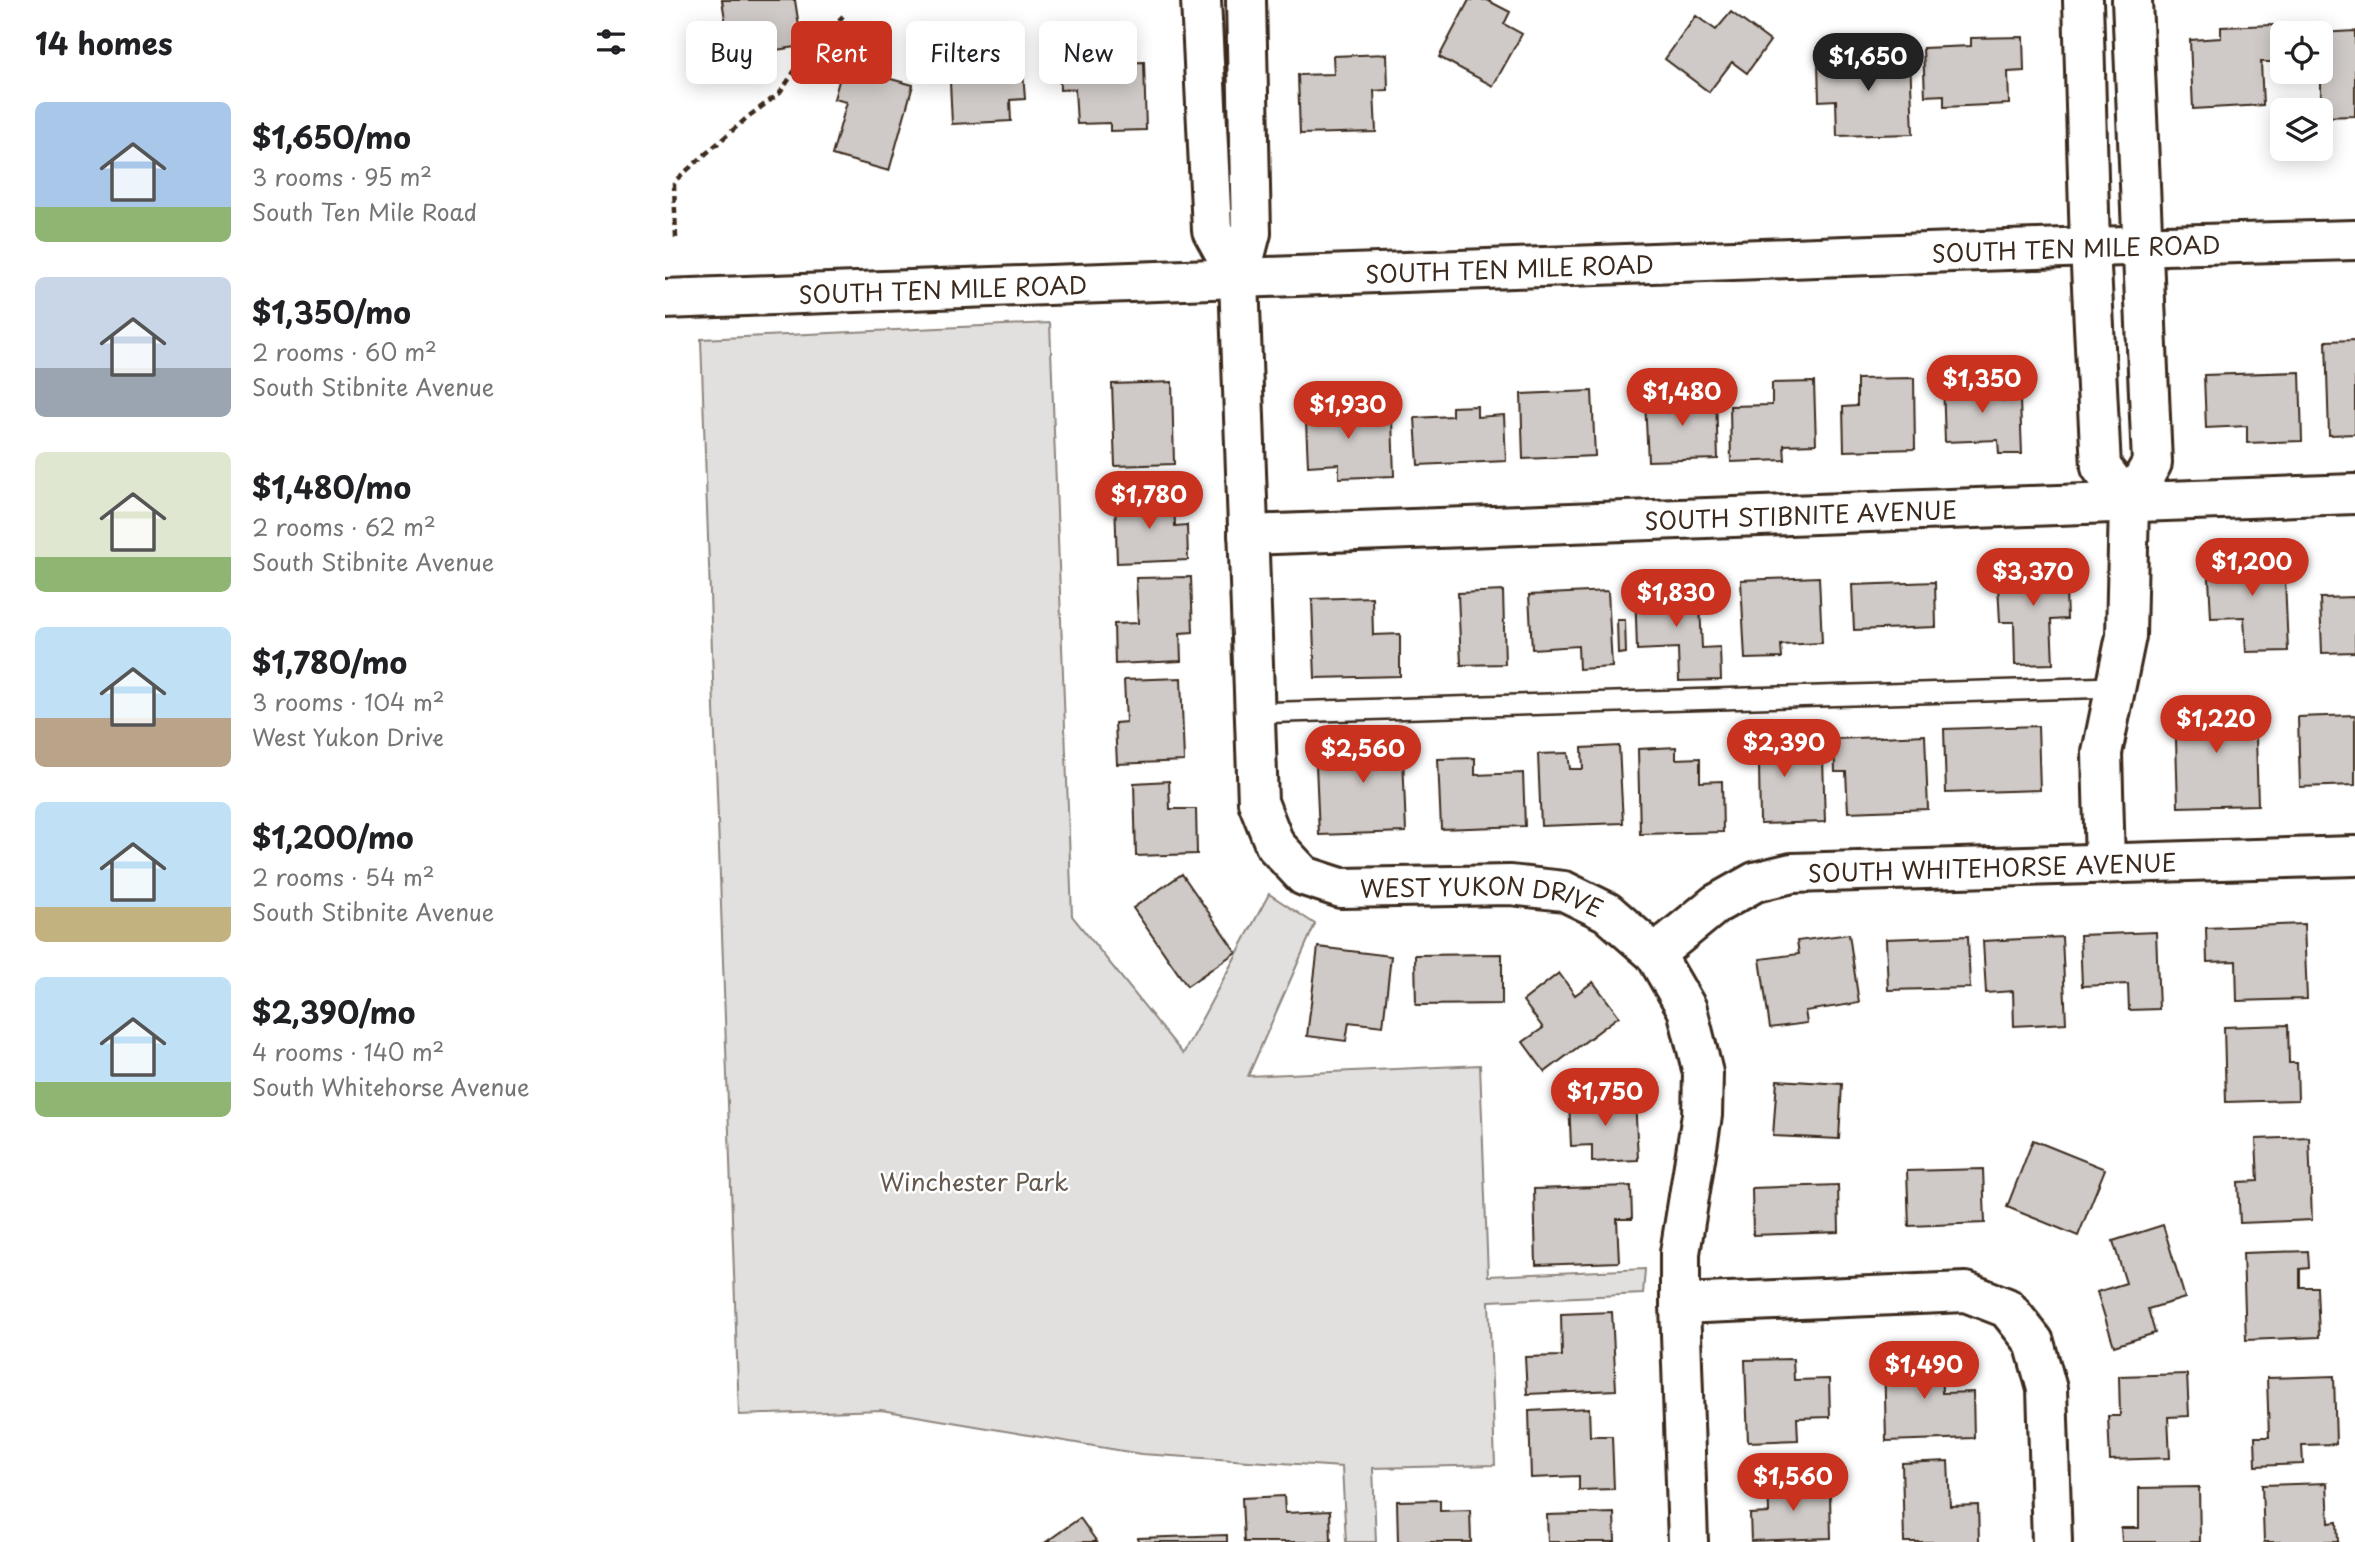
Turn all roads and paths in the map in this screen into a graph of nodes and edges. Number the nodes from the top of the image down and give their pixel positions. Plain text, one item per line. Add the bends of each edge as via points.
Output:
1 (1201, 0) edge
2 (1246, 0) edge
3 (2083, 0) edge
4 (2132, 0) edge
5 (843, 16) dead end
6 (675, 238) dead end
7 (2355, 240) edge
8 (2144, 246) junction
9 (2090, 247) junction
10 (1239, 279) junction
11 (665, 299) edge
12 (2355, 494) edge
13 (2129, 503) junction
14 (1248, 535) junction
15 (2115, 687) junction
16 (1254, 713) junction
17 (2355, 856) edge
18 (2105, 864) junction
19 (1655, 954) junction
20 (1680, 1304) junction
21 (1688, 1542) edge
22 (2052, 1542) edge

1 - 10 street via 1212,230
2 - 10 street via 1251,233
3 - 9 street
4 - 8 street
5 - 6 path via 803,58 780,93 677,179
7 - 8 street, SOUTH TEN MILE ROAD
8 - 9 street, SOUTH TEN MILE ROAD
8 - 13 street via 2152,463
9 - 10 street, SOUTH TEN MILE ROAD
9 - 13 street via 2101,467
10 - 11 street, SOUTH TEN MILE ROAD
10 - 14 street, WEST YUKON DRIVE
12 - 13 street, SOUTH STIBNITE AVENUE
13 - 14 street, SOUTH STIBNITE AVENUE
13 - 15 street via 2126,636
14 - 16 street, WEST YUKON DRIVE
15 - 16 lane
15 - 18 street via 2102,753
16 - 19 street, WEST YUKON DRIVE via 1258,802 1275,845 1304,876 1341,888 1510,885 1564,891 1607,912
17 - 18 street, SOUTH WHITEHORSE AVENUE
18 - 19 street, SOUTH WHITEHORSE AVENUE via 1792,873 1755,882 1716,904
19 - 20 street, WEST YUKON DRIVE via 1687,1009 1703,1073 1702,1115 1680,1253
20 - 21 street, WEST YUKON DRIVE
20 - 22 street via 1966,1292 2007,1308 2034,1342 2047,1389

